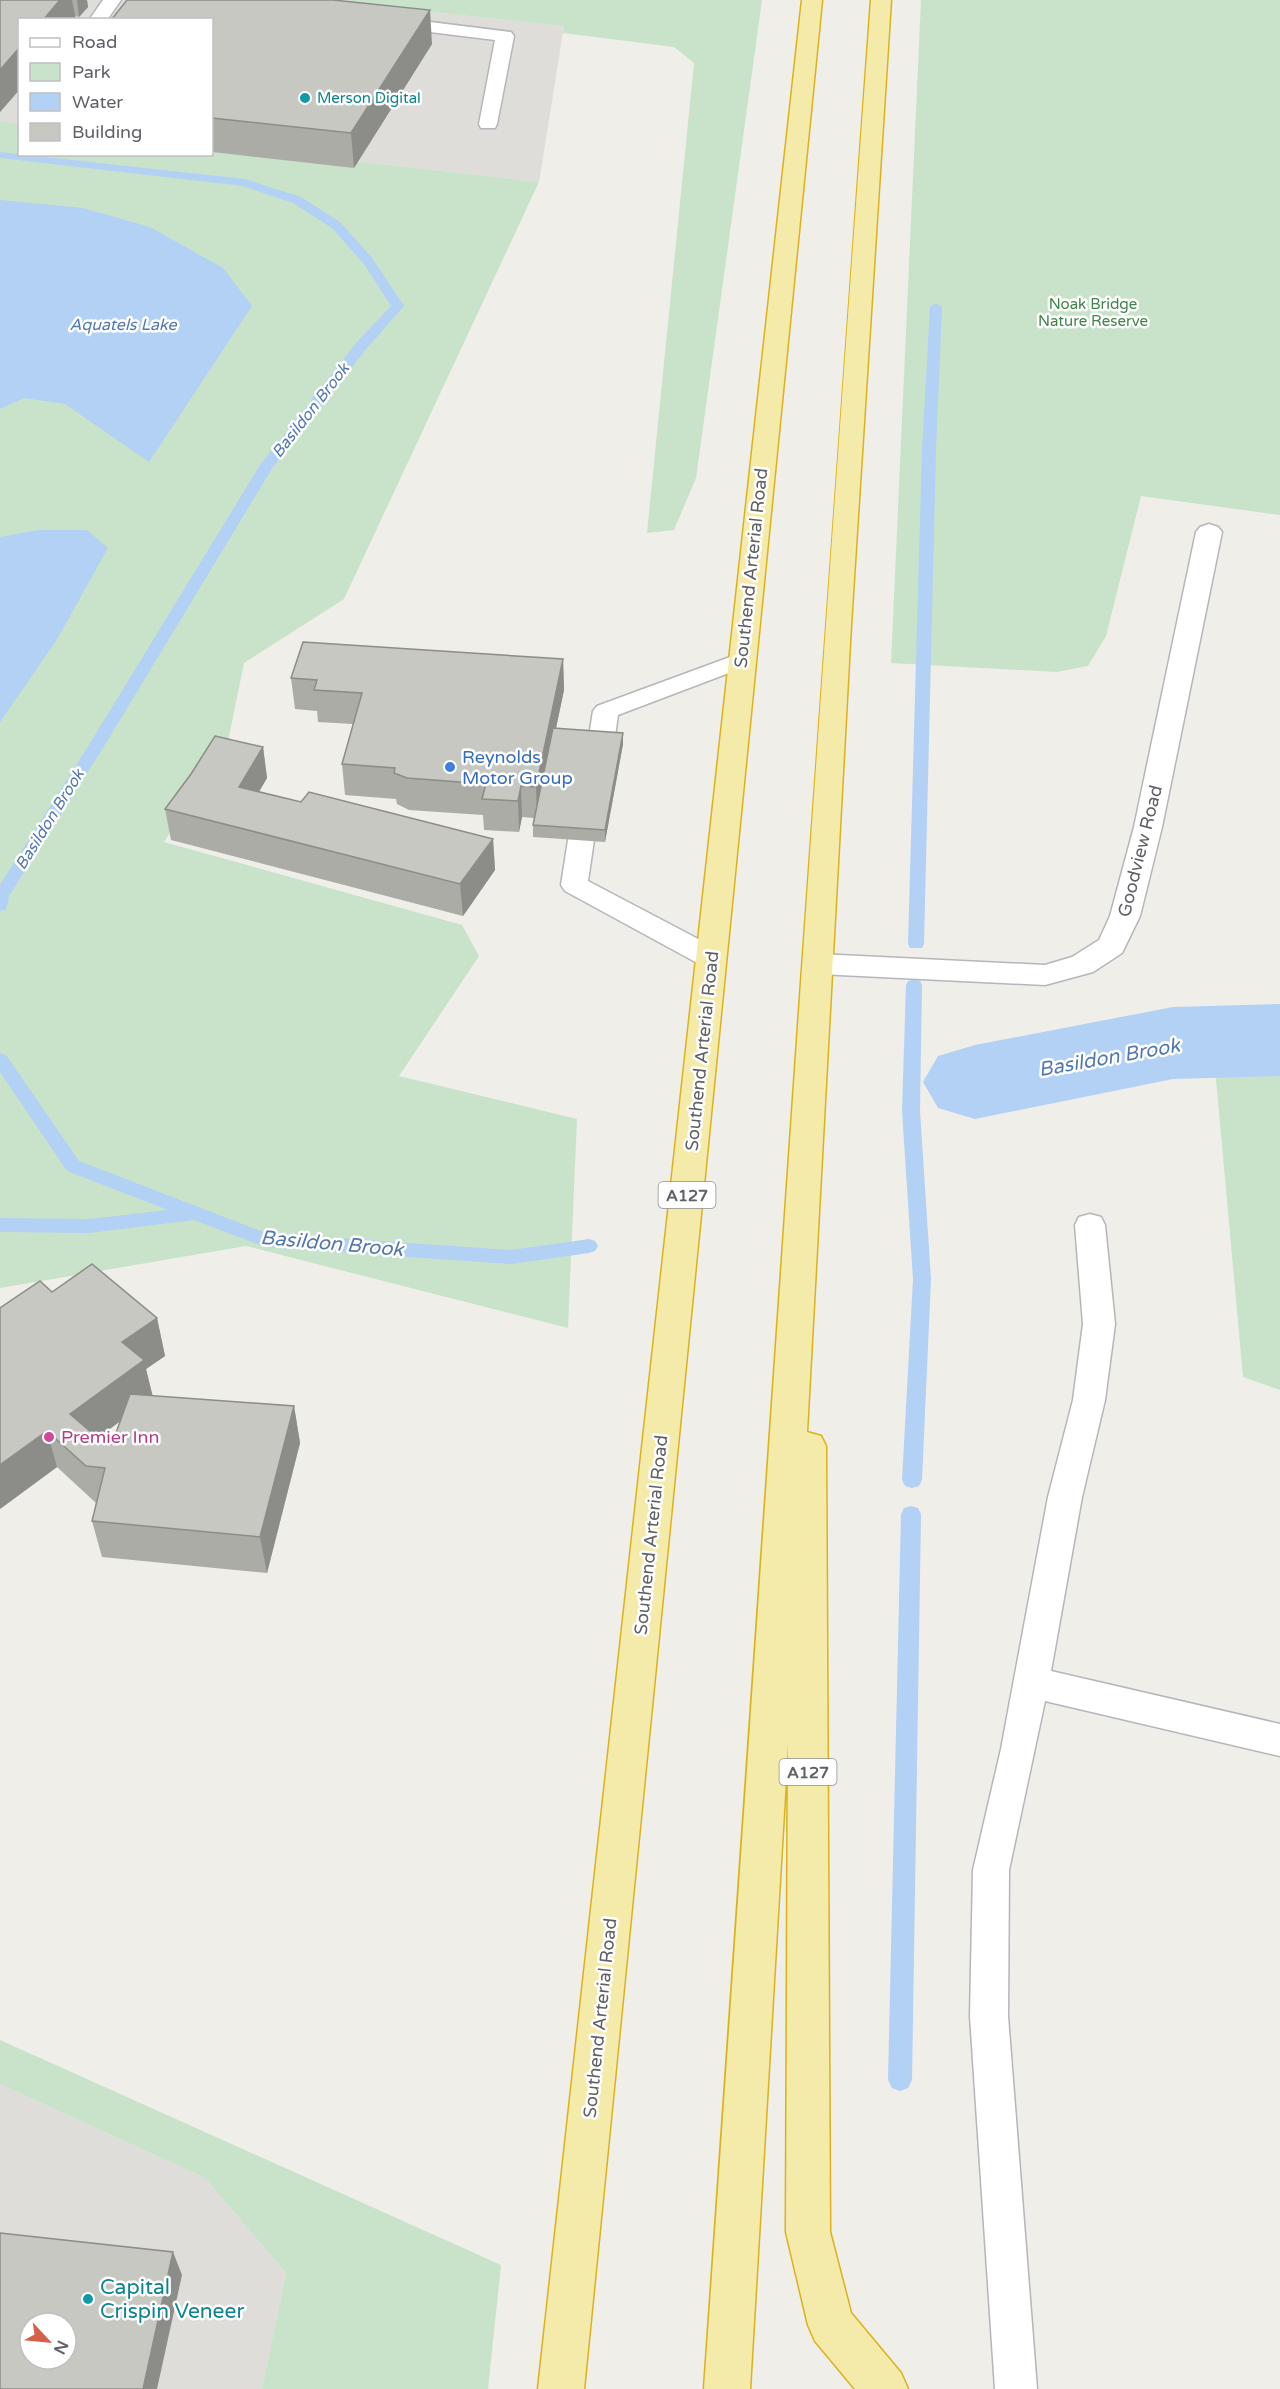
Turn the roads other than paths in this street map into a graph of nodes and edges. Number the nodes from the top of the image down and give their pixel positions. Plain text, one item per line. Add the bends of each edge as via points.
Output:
1 (112, 0) edge
2 (329, 0) edge
3 (812, 0) edge
4 (881, 0) edge
5 (99, 18) edge
6 (488, 124) dead end
7 (1209, 532) dead end
8 (741, 660) junction
9 (601, 742) edge
10 (581, 840) edge
11 (711, 958) junction
12 (819, 963) junction
13 (808, 1132) junction
14 (1090, 1225) dead end
15 (1031, 1683) junction
16 (1280, 1740) edge
17 (561, 2389) edge
18 (727, 2389) edge
19 (885, 2389) edge
20 (1016, 2389) edge

1 - 5 lane
2 - 6 lane via 324,14 504,36
3 - 8 highway, Southend Arterial Road / A127
4 - 12 highway, A127
7 - 12 street, Goodview Road via 1148,827 1125,916 1111,946 1082,965 1045,975
8 - 9 lane via 606,711
8 - 11 highway, Southend Arterial Road / A127
10 - 11 lane via 574,885
11 - 17 highway, Southend Arterial Road / A127
12 - 13 highway, A127
13 - 18 highway, A127
13 - 19 highway, A127 via 808,2232 831,2325
14 - 15 lane via 1099,1324 1089,1400 1065,1497
15 - 16 lane
15 - 20 lane via 991,1870 989,2016

